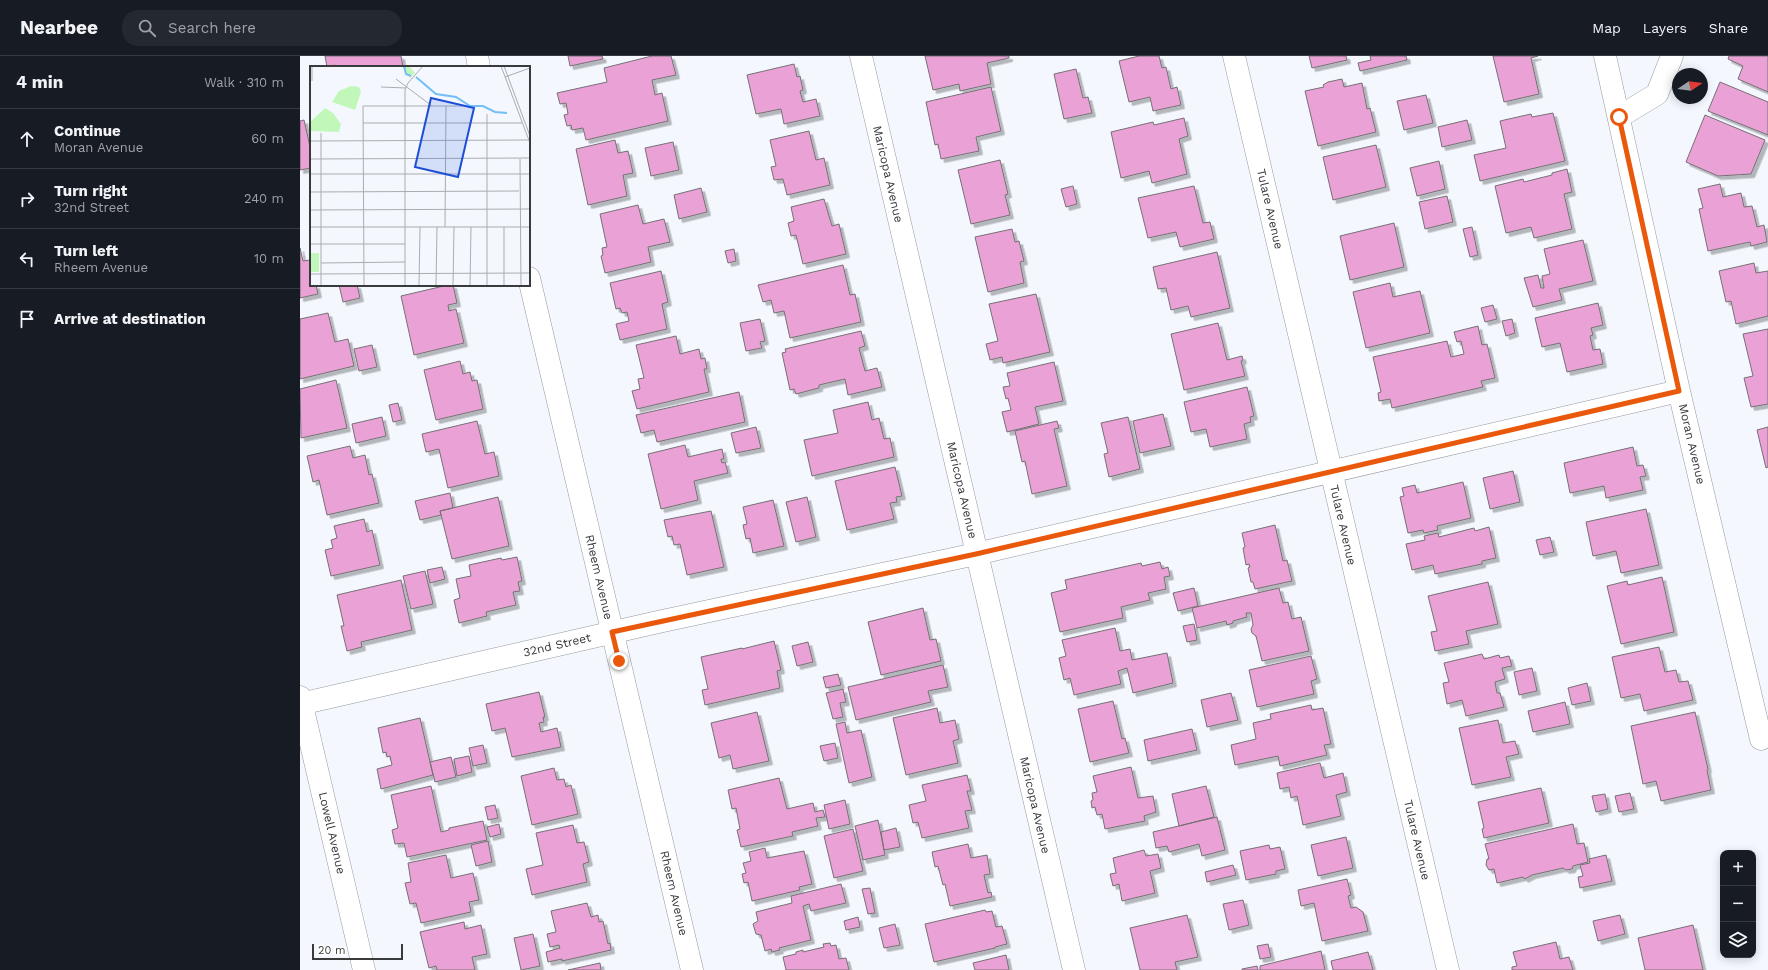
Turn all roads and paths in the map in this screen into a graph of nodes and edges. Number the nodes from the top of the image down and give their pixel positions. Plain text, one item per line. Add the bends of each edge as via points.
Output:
1 (477, 56) edge
2 (861, 56) edge
3 (1234, 56) edge
4 (1605, 56) edge
5 (1672, 56) edge
6 (479, 66) edge
7 (1619, 117) junction
8 (530, 282) edge
9 (1679, 391) junction
10 (1331, 472) junction
11 (976, 554) junction
12 (612, 632) junction
13 (300, 701) edge
14 (1761, 739) dead end
15 (364, 970) edge
16 (692, 970) edge
17 (1074, 970) edge
18 (1448, 970) edge

1 - 6 street
2 - 11 street, Maricopa Avenue
3 - 10 street, Tulare Avenue
4 - 7 street, Moran Avenue
5 - 7 street via 1657,94
7 - 9 street, Moran Avenue
8 - 12 street, Rheem Avenue
9 - 10 street, 32nd Street
9 - 14 street, Moran Avenue
10 - 11 street, 32nd Street
10 - 18 street, Tulare Avenue
11 - 12 street, 32nd Street
11 - 17 street, Maricopa Avenue
12 - 13 street, 32nd Street
12 - 16 street, Rheem Avenue
13 - 15 street, Lowell Avenue

